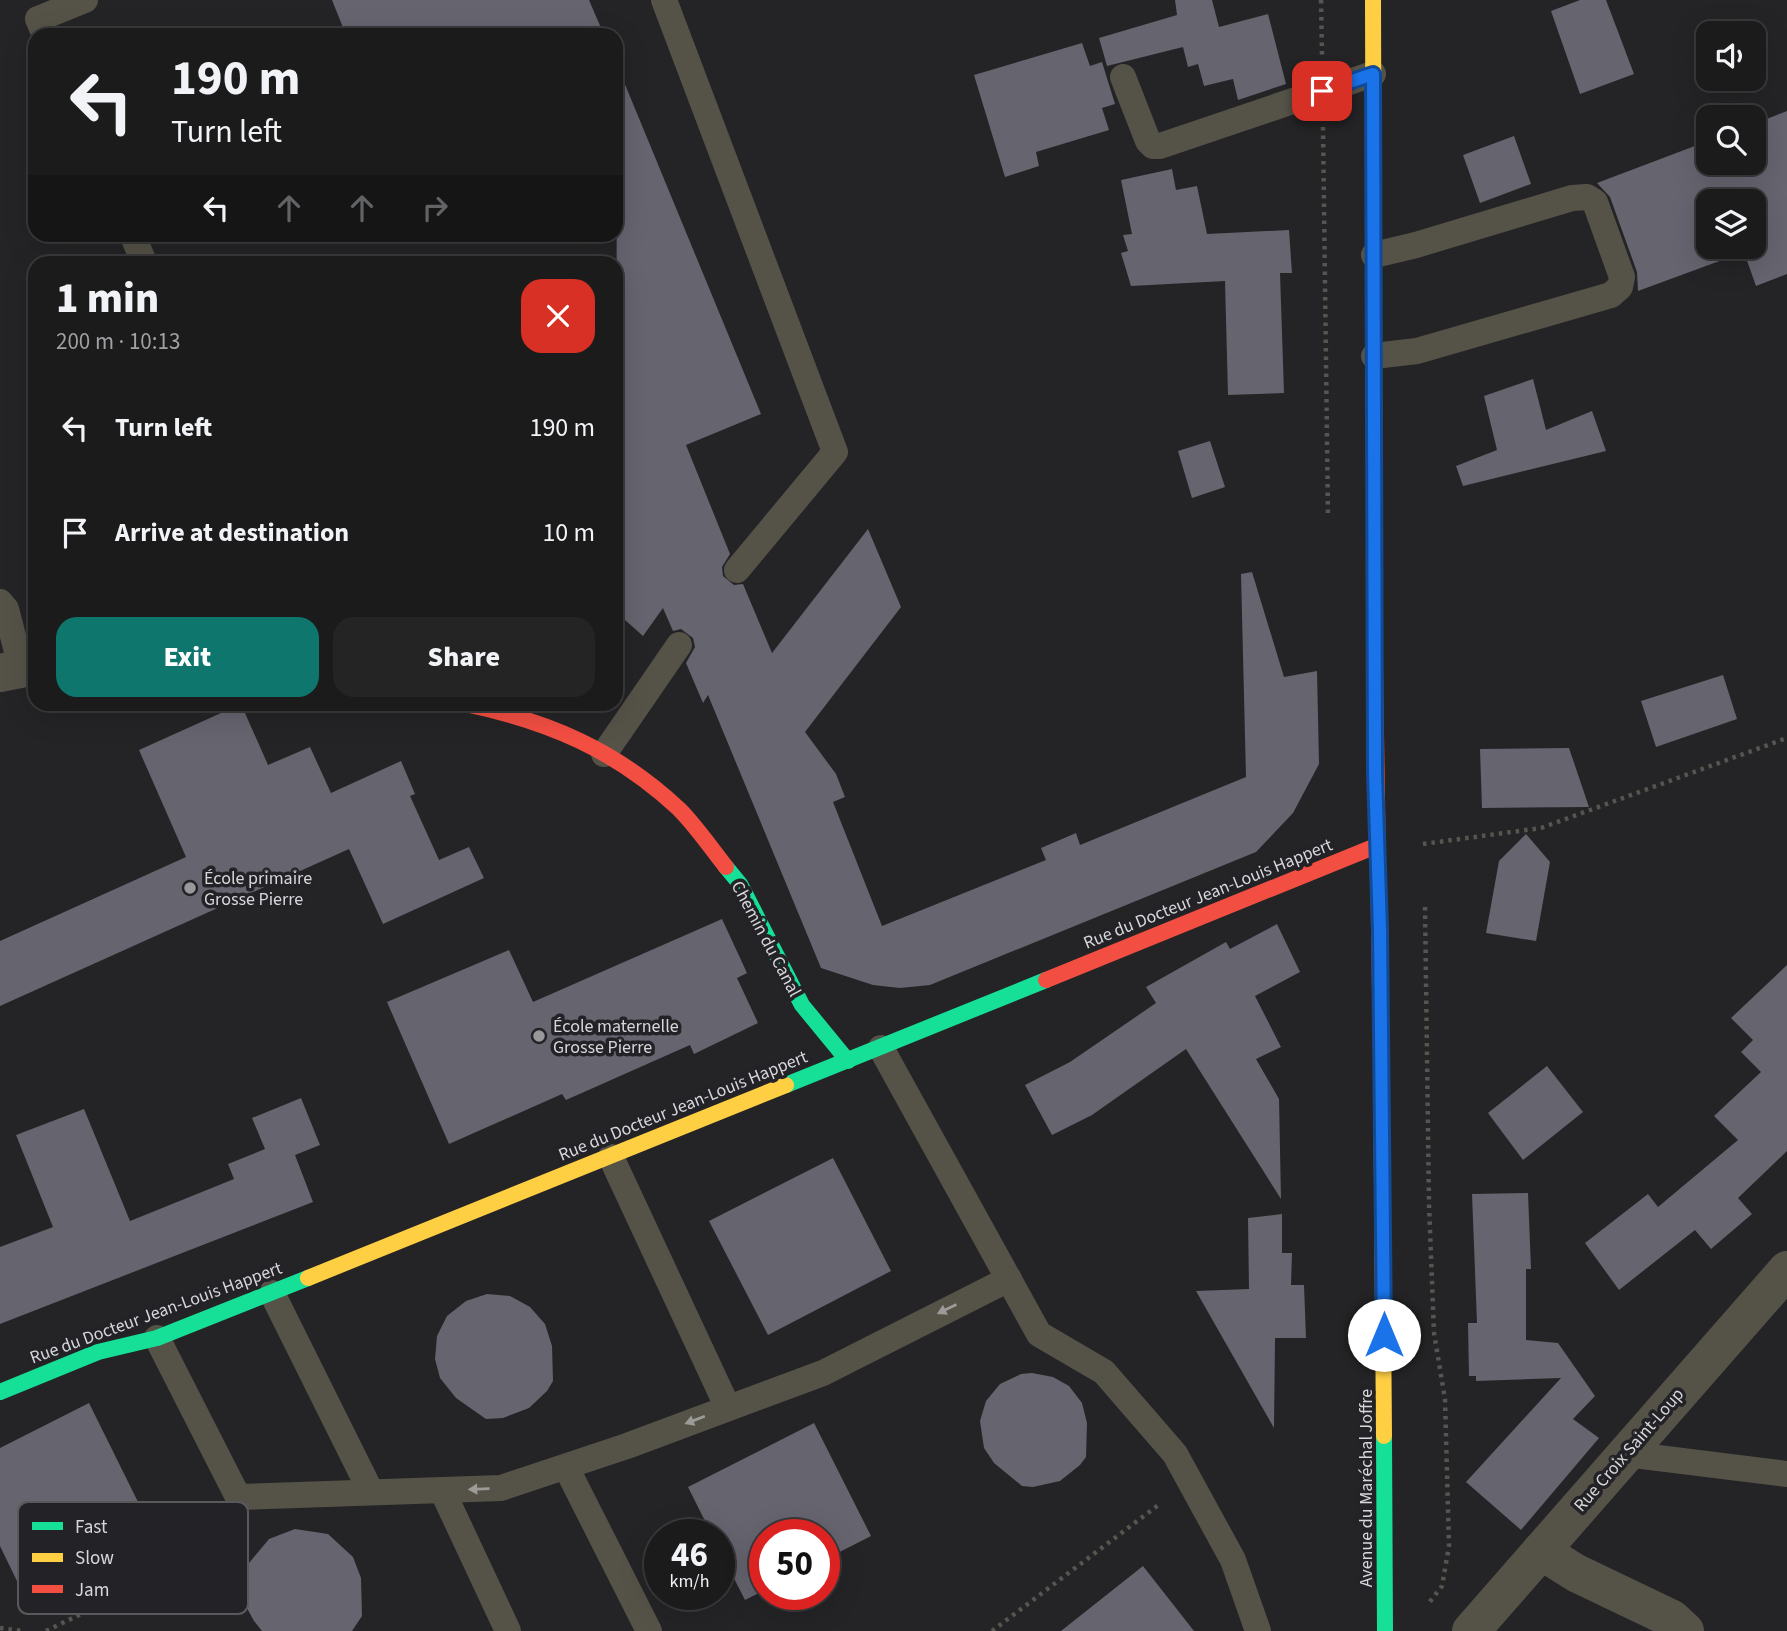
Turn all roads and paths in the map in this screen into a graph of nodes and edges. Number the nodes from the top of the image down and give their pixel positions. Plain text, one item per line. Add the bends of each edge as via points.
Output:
1 (85, 0) edge
2 (664, 0) edge
3 (1321, 0) edge
4 (1373, 0) edge
5 (42, 28) edge
6 (1373, 74) junction
7 (1124, 76) dead end
8 (1322, 91) junction
9 (1374, 255) junction
10 (1374, 356) junction
11 (1329, 522) dead end
12 (737, 570) dead end
13 (0, 602) edge
14 (679, 645) dead end
15 (19, 669) edge
16 (517, 711) edge
17 (1787, 738) edge
18 (604, 754) junction
19 (1423, 832) dead end
20 (1423, 844) junction
21 (1376, 846) junction
22 (1423, 856) dead end
23 (1425, 894) dead end
24 (881, 1048) junction
25 (848, 1061) junction
26 (611, 1157) junction
27 (1787, 1270) edge
28 (1009, 1279) junction
29 (272, 1293) junction
30 (157, 1338) junction
31 (0, 1392) edge
32 (728, 1408) junction
33 (1626, 1454) junction
34 (566, 1467) junction
35 (1787, 1474) edge
36 (1190, 1481) junction
37 (442, 1490) junction
38 (371, 1492) junction
39 (238, 1497) junction
40 (237, 1502) edge
41 (1541, 1550) junction
42 (1429, 1603) dead end
43 (81, 1614) edge
44 (0, 1628) edge
45 (22, 1631) edge
46 (46, 1631) edge
47 (508, 1631) edge
48 (649, 1631) edge
49 (992, 1631) edge
50 (1258, 1631) edge
51 (1385, 1631) edge
52 (1471, 1631) edge
53 (1685, 1631) edge

1 - 5 lane via 38,19
2 - 12 lane via 835,452
3 - 8 path
4 - 6 street, Avenue du Maréchal Joffre
6 - 8 lane
6 - 9 street, Avenue du Maréchal Joffre
7 - 8 lane via 1153,146
8 - 11 path
9 - 10 street, Avenue du Maréchal Joffre
9 - 10 lane via 1587,197 1595,202 1622,277 1620,287 1611,295 1417,351
10 - 21 street, Avenue du Maréchal Joffre
13 - 15 lane via 6,610
14 - 18 lane
16 - 18 street, Chemin du Canal via 576,736
17 - 20 path via 1541,828
18 - 25 street, Chemin du Canal via 680,810 705,839 740,884 802,1005
19 - 20 path
20 - 22 path
21 - 24 street, Rue du Docteur Jean-Louis Happert
21 - 51 street, Avenue du Maréchal Joffre
23 - 42 path via 1429,1204 1434,1333 1445,1399 1448,1520 1442,1587
24 - 25 street, Rue du Docteur Jean-Louis Happert
24 - 28 lane
25 - 26 street, Rue du Docteur Jean-Louis Happert
26 - 29 street, Rue du Docteur Jean-Louis Happert
26 - 32 lane
27 - 33 street, Rue Croix Saint-Loup
28 -> 32 lane via 822,1373
28 - 36 lane via 1039,1334 1104,1372 1175,1454
29 - 30 street, Rue du Docteur Jean-Louis Happert
29 - 38 lane
30 - 31 street, Rue du Docteur Jean-Louis Happert via 99,1352
30 - 39 lane
32 -> 34 lane
33 - 35 lane
33 - 41 street, Rue Croix Saint-Loup
34 -> 37 lane via 501,1488
34 - 48 lane
36 - 49 path
36 - 50 lane via 1233,1560
37 - 38 lane
37 - 47 lane
38 - 39 lane
39 - 40 path
41 - 52 street, Rue Croix Saint-Loup
41 - 53 street via 1576,1573 1672,1619
43 - 46 path
44 - 45 path

